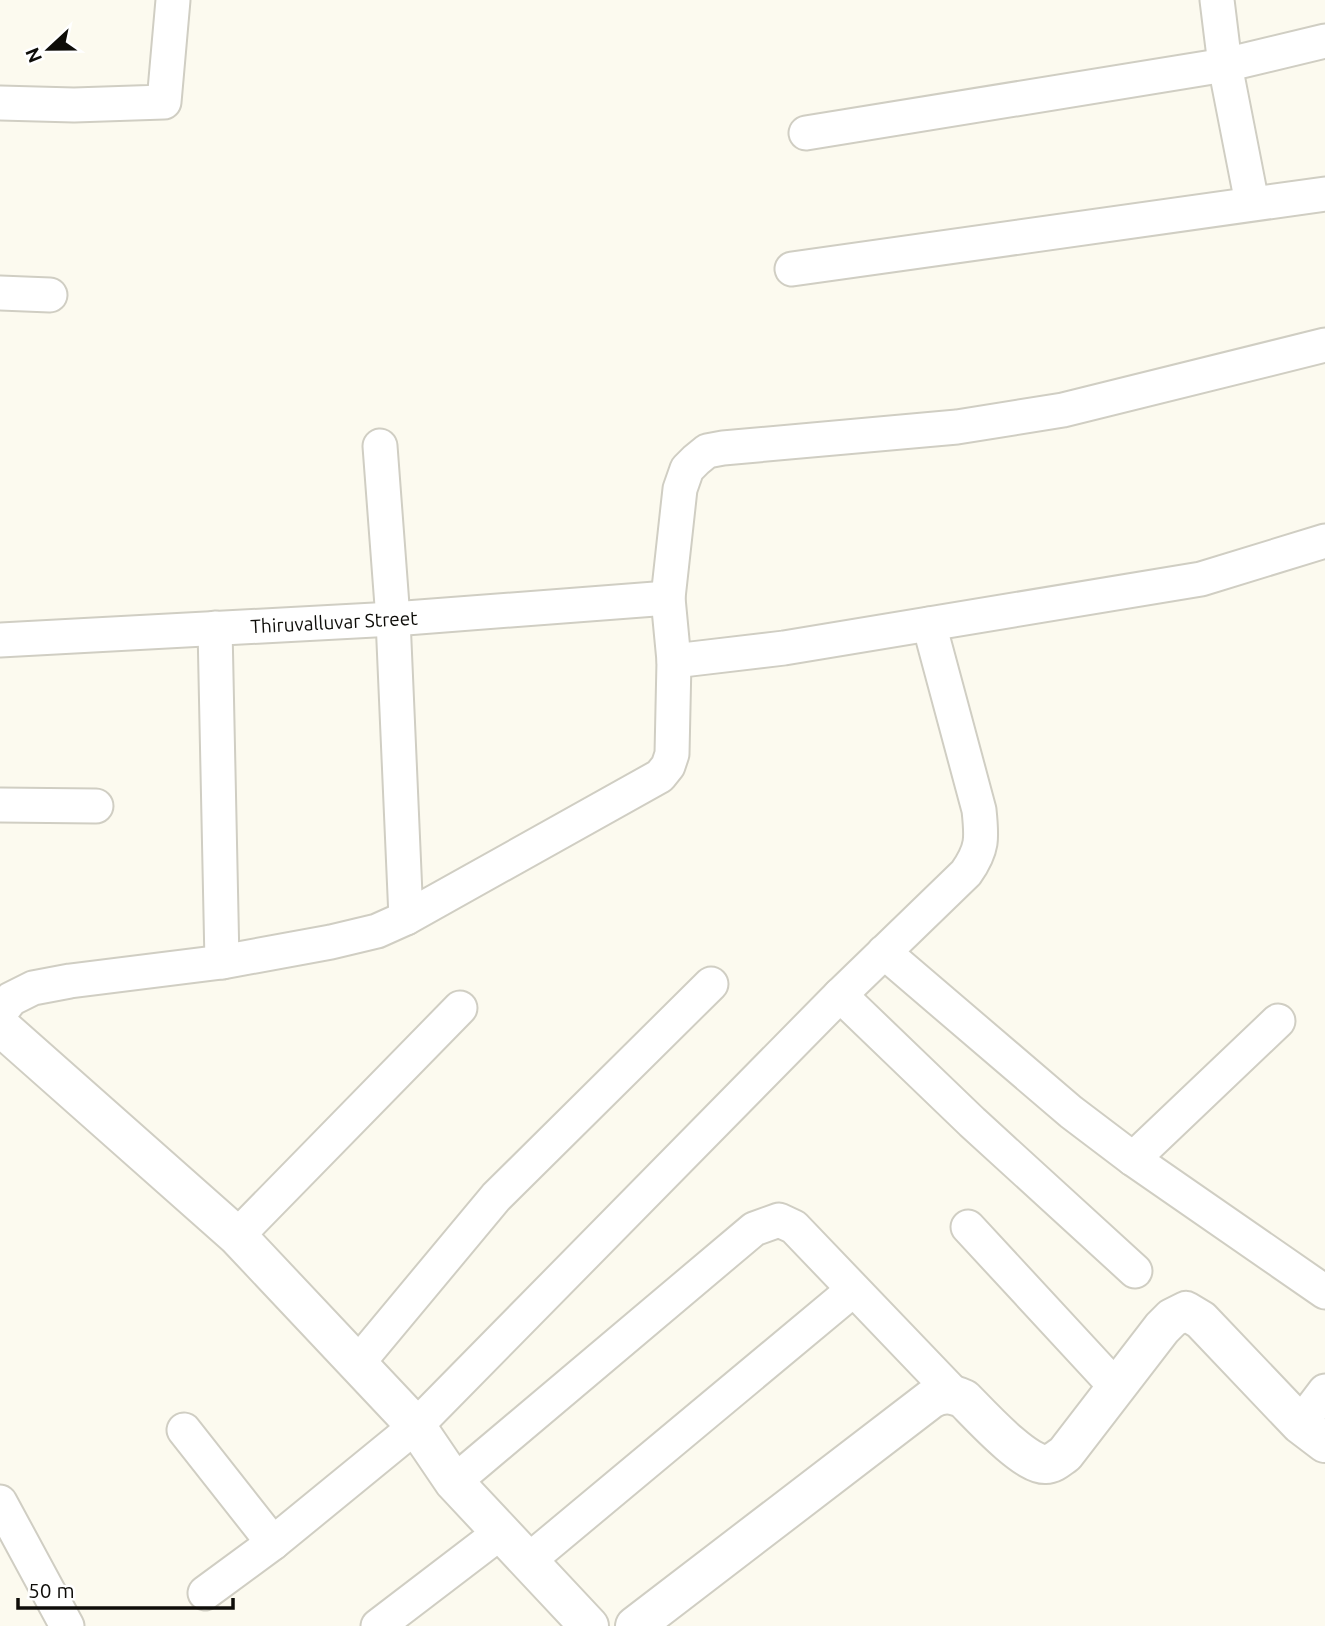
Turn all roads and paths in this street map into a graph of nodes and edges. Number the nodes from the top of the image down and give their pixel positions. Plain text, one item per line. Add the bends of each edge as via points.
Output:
1 (173, 0) edge
2 (1217, 0) edge
3 (1325, 41) edge
4 (1225, 65) junction
5 (0, 103) edge
6 (806, 133) dead end
7 (1325, 194) edge
8 (1252, 203) junction
9 (792, 269) dead end
10 (0, 293) edge
11 (50, 295) dead end
12 (1325, 345) edge
13 (380, 446) dead end
14 (1325, 541) edge
15 (668, 598) junction
16 (393, 619) junction
17 (929, 624) junction
18 (215, 628) junction
19 (0, 640) edge
20 (674, 661) junction
21 (0, 805) edge
22 (96, 806) dead end
23 (406, 918) junction
24 (884, 952) junction
25 (222, 962) junction
26 (711, 984) dead end
27 (840, 995) junction
28 (460, 1008) dead end
29 (0, 1013) edge
30 (1278, 1021) dead end
31 (0, 1026) edge
32 (1133, 1159) junction
33 (968, 1227) dead end
34 (237, 1236) junction
35 (1135, 1271) dead end
36 (853, 1290) junction
37 (1325, 1292) edge
38 (357, 1364) junction
39 (1116, 1387) junction
40 (1325, 1391) edge
41 (955, 1395) junction
42 (416, 1426) junction
43 (184, 1430) dead end
44 (1313, 1434) edge
45 (454, 1482) junction
46 (0, 1502) edge
47 (500, 1532) junction
48 (273, 1543) junction
49 (528, 1561) junction
50 (205, 1593) dead end
51 (67, 1626) edge
52 (378, 1626) edge
53 (589, 1626) edge
54 (635, 1626) edge

1 - 5 street via 163,102
2 - 4 street
3 - 4 street
4 - 6 street
4 - 8 street
7 - 8 street
8 - 9 street
10 - 11 street
12 - 15 street via 1063,411 957,427 707,451 687,469 680,489
13 - 16 street
14 - 17 street via 1201,579
15 - 16 street, Thiruvalluvar Street
15 - 20 street
16 - 18 street, Thiruvalluvar Street
16 - 23 street
17 - 20 street
17 - 24 street via 979,810 982,837 978,855 966,873
18 - 19 street, Thiruvalluvar Street
18 - 25 street
20 - 23 street via 672,754 660,776
21 - 22 street
23 - 25 street via 342,940
24 - 27 street
24 - 32 street
25 - 29 street via 33,988 11,999
26 - 38 street via 496,1197
27 - 35 street
27 - 42 street
28 - 34 street
30 - 32 street
31 - 34 street
32 - 37 street
33 - 39 street
34 - 38 street
36 - 41 street
36 - 45 street via 794,1227 779,1220 754,1229
36 - 49 street
38 - 42 street
39 - 41 street via 1065,1454 1043,1465 1027,1458
39 - 44 street via 1171,1318 1186,1311 1201,1320
40 - 44 street
41 - 54 street via 931,1399
42 - 45 street
42 - 48 street
43 - 48 street
45 - 47 street
46 - 51 street
47 - 49 street
47 - 52 street
48 - 50 street
49 - 53 street

